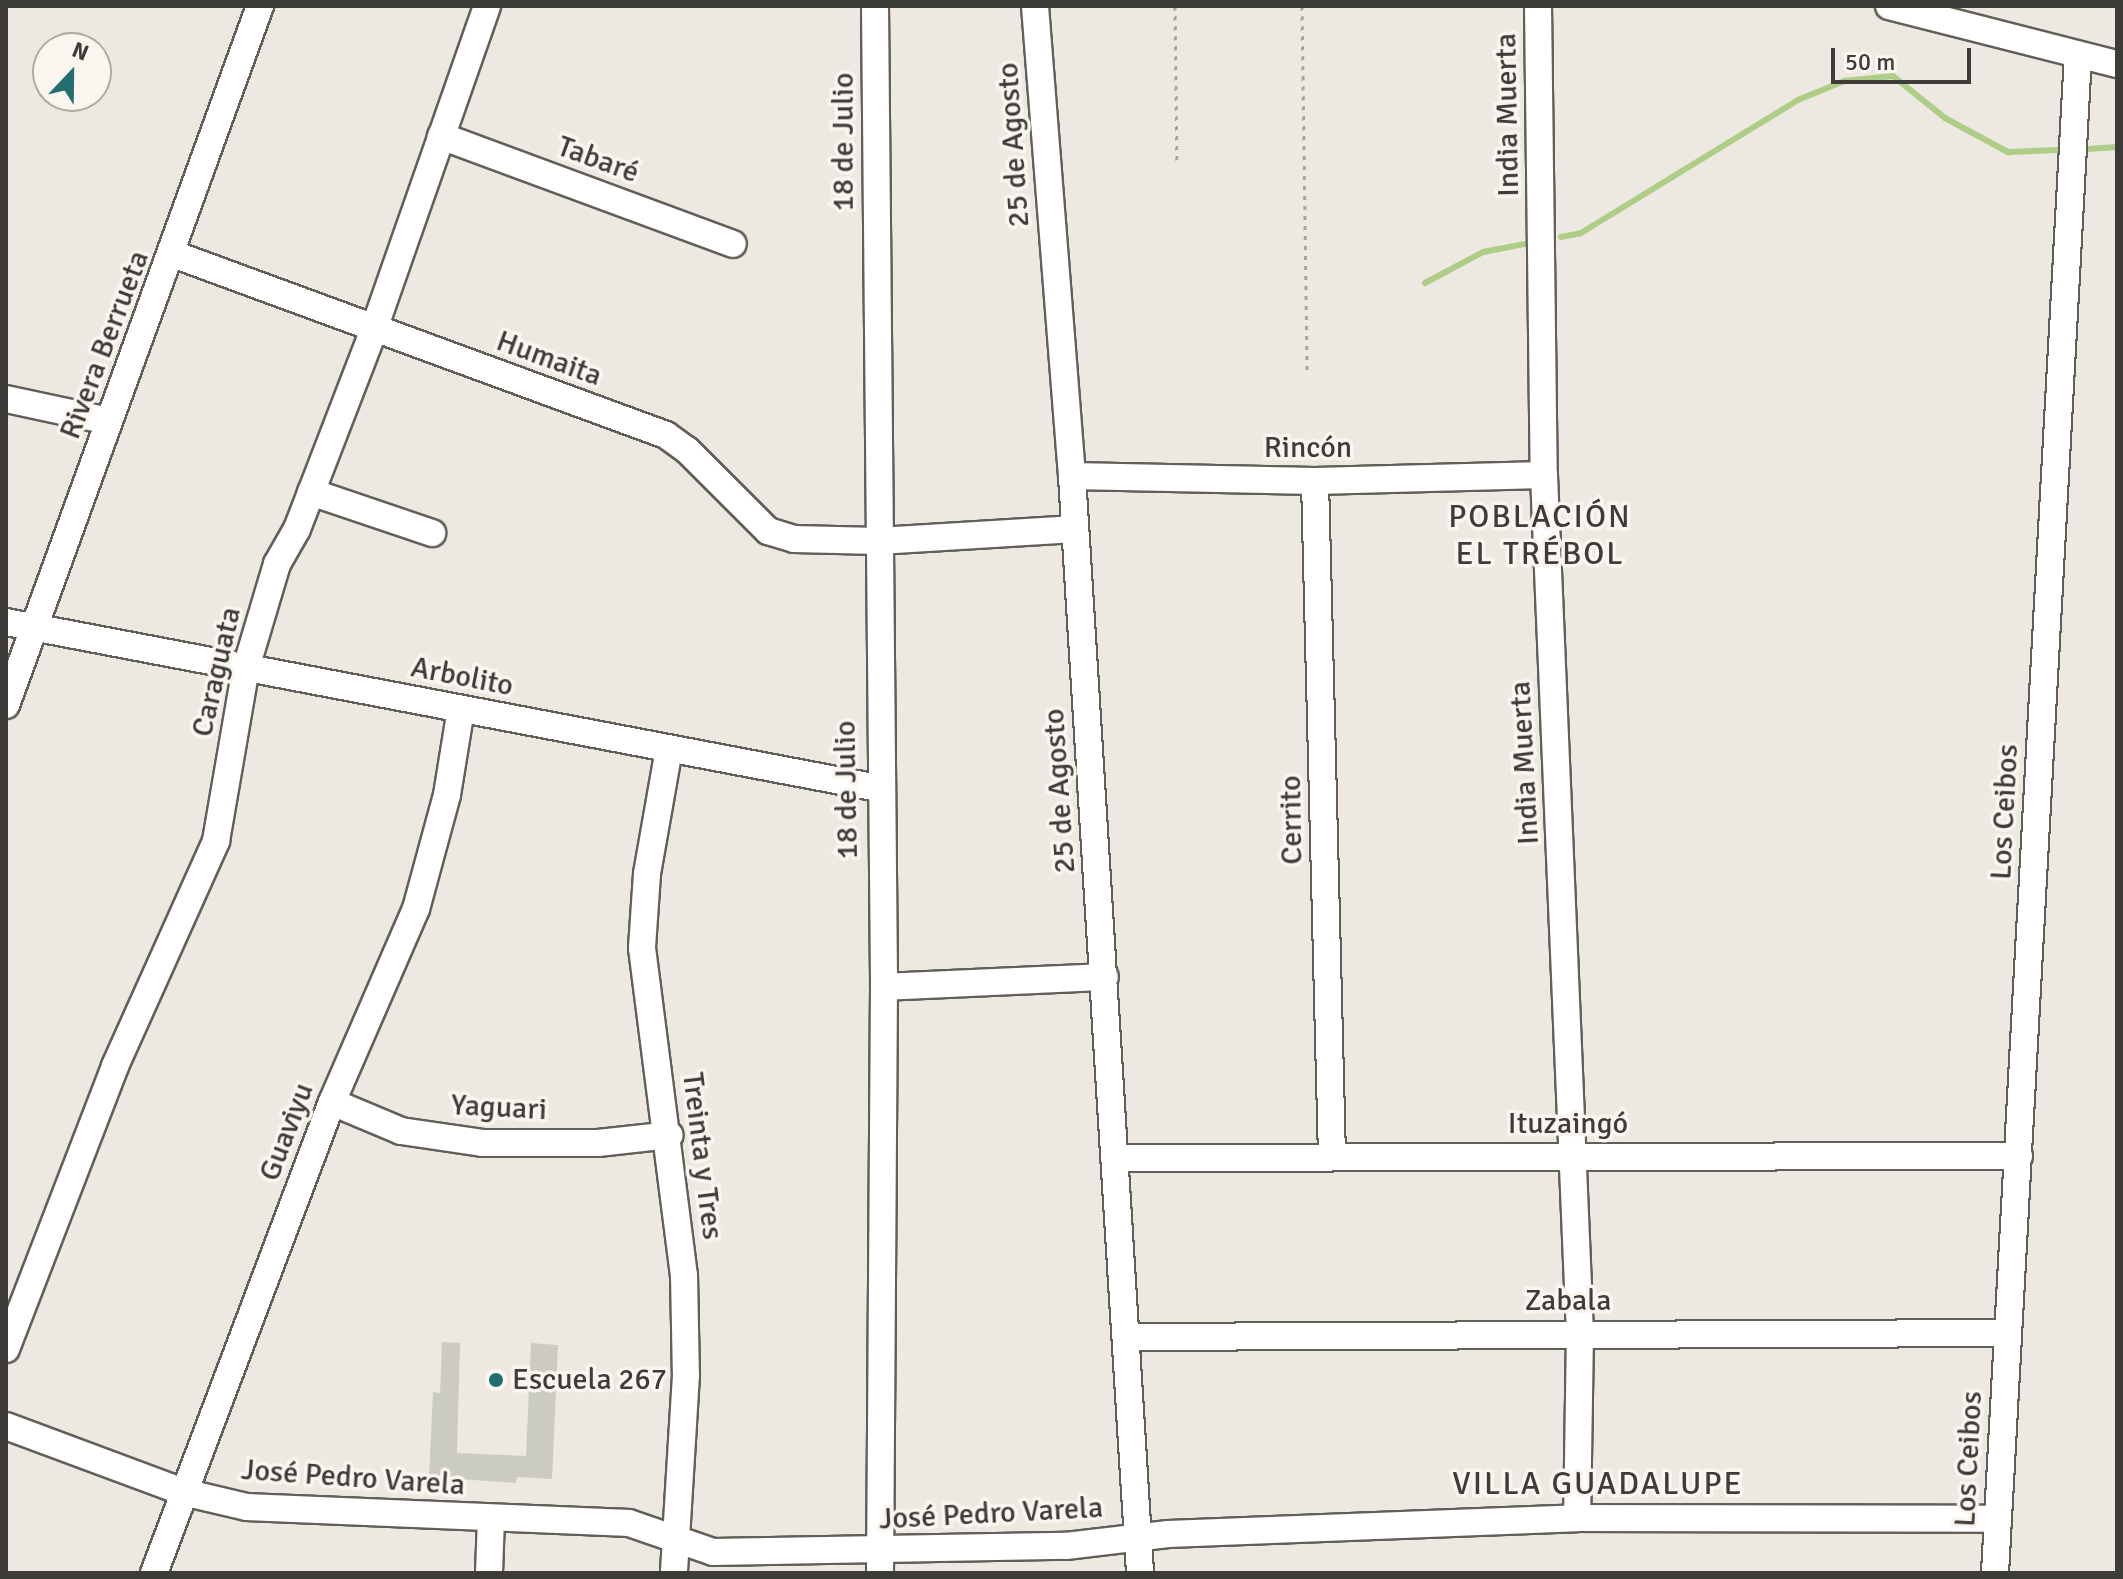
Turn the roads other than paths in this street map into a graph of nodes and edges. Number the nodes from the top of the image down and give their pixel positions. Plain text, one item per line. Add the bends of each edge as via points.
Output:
1 (260, 6) edge
2 (487, 6) edge
3 (875, 6) edge
4 (1035, 6) edge
5 (1538, 6) edge
6 (1889, 6) edge
7 (2078, 55) junction
8 (2117, 64) edge
9 (441, 136) junction
10 (733, 244) dead end
11 (173, 254) junction
12 (374, 329) junction
13 (6, 399) edge
14 (109, 421) junction
15 (1544, 475) junction
16 (1072, 476) junction
17 (1315, 481) junction
18 (311, 492) junction
19 (1075, 529) junction
20 (432, 533) dead end
21 (879, 541) junction
22 (6, 622) edge
23 (35, 628) junction
24 (246, 668) junction
25 (6, 705) edge
26 (461, 709) junction
27 (669, 749) junction
28 (878, 788) junction
29 (1105, 977) junction
30 (884, 987) junction
31 (332, 1102) junction
32 (670, 1135) junction
33 (1575, 1155) junction
34 (2019, 1156) junction
35 (1332, 1157) junction
36 (1117, 1158) junction
37 (1580, 1333) junction
38 (2008, 1333) junction
39 (1128, 1337) junction
40 (6, 1349) edge
41 (6, 1426) edge
42 (183, 1492) junction
43 (1577, 1518) junction
44 (491, 1519) junction
45 (1997, 1519) junction
46 (1137, 1537) junction
47 (675, 1539) junction
48 (880, 1562) edge
49 (154, 1573) edge
50 (489, 1573) edge
51 (674, 1573) edge
52 (1140, 1573) edge
53 (1995, 1573) edge

1 - 11 street, Rivera Berrueta
2 - 9 street, Caraguata
3 - 21 street, 18 de Julio
4 - 16 street, 25 de Agosto
5 - 15 street, India Muerta
6 - 7 street
7 - 8 street
7 - 34 street, Los Ceibos
9 - 10 street, Tabaré
9 - 12 street, Caraguata
11 - 12 street, Humaita
11 - 14 street, Rivera Berrueta
12 - 18 street, Caraguata
12 - 21 street, Humaita via 666,435 768,531 794,539
13 - 14 street
14 - 23 street, Rivera Berrueta
15 - 17 street, Rincón
15 - 33 street, India Muerta
16 - 17 street, Rincón
16 - 19 street, 25 de Agosto
17 - 35 street, Cerrito
18 - 20 street
18 - 24 street, Caraguata via 277,564
19 - 21 street
19 - 29 street, 25 de Agosto
21 - 28 street, 18 de Julio
22 - 23 street, Arbolito
23 - 24 street, Arbolito
23 - 25 street, Rivera Berrueta
24 - 26 street, Arbolito
24 - 40 street, Caraguata via 216,841 115,1066
26 - 27 street, Arbolito
26 - 31 street, Guaviyu via 447,795 416,909
27 - 28 street, Arbolito
27 - 32 street, Treinta y Tres via 647,874 642,948
28 - 30 street, 18 de Julio
29 - 30 street
29 - 36 street, 25 de Agosto
30 - 48 street, 18 de Julio
31 - 32 street, Yaguari via 401,1131 482,1143 598,1143
31 - 42 street, Guaviyu
32 - 47 street, Treinta y Tres via 684,1275 686,1375
33 - 34 street, Ituzaingó
33 - 35 street, Ituzaingó
33 - 37 street, India Muerta
34 - 38 street, Los Ceibos
35 - 36 street, Ituzaingó
36 - 39 street, 25 de Agosto
37 - 38 street, Zabala
37 - 39 street, Zabala
37 - 43 street, India Muerta
38 - 45 street, Los Ceibos
39 - 46 street, 25 de Agosto
41 - 42 street, José Pedro Varela
42 - 44 street, José Pedro Varela via 280,1511
42 - 49 street, Guaviyu
43 - 45 street, José Pedro Varela
43 - 46 street, José Pedro Varela
44 - 47 street, José Pedro Varela via 629,1523
44 - 50 street
45 - 53 street, Los Ceibos
46 - 48 street, José Pedro Varela
46 - 52 street, 25 de Agosto
47 - 48 street, José Pedro Varela via 713,1552
47 - 51 street, Treinta y Tres

